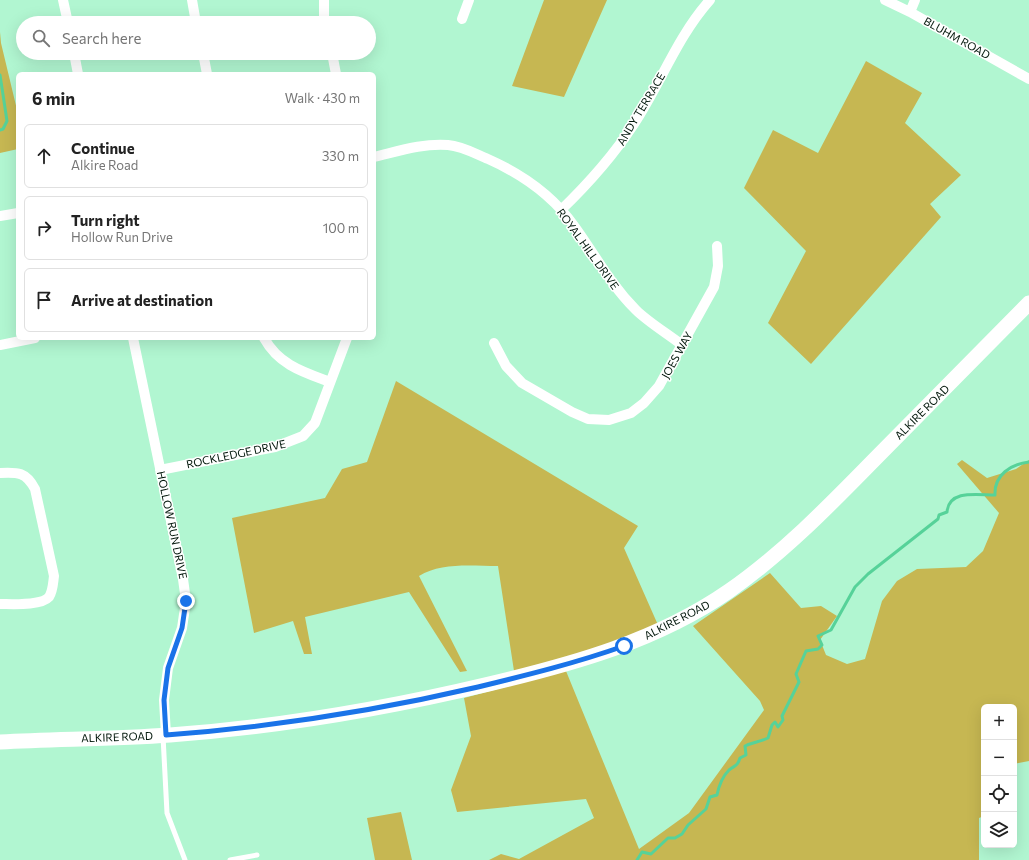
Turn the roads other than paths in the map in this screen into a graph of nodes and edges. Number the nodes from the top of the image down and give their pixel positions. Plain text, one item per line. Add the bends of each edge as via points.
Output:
1 (63, 0) edge
2 (192, 0) edge
3 (324, 0) edge
4 (469, 0) edge
5 (710, 0) edge
6 (885, 0) edge
7 (915, 0) edge
8 (910, 12) junction
9 (66, 16) edge
10 (195, 16) edge
11 (324, 16) edge
12 (462, 19) dead end
13 (75, 60) edge
14 (204, 60) edge
15 (333, 60) edge
16 (78, 72) edge
17 (207, 72) edge
18 (336, 72) edge
19 (1029, 79) edge
20 (376, 157) edge
21 (561, 210) junction
22 (16, 213) edge
23 (0, 216) edge
24 (717, 246) dead end
25 (1029, 302) edge
26 (25, 340) edge
27 (133, 340) edge
28 (265, 340) edge
29 (345, 340) edge
30 (494, 343) dead end
31 (0, 345) edge
32 (682, 345) junction
33 (330, 382) junction
34 (160, 470) junction
35 (0, 474) edge
36 (0, 604) edge
37 (164, 735) junction
38 (0, 742) edge
39 (257, 855) dead end
40 (185, 860) edge
41 (230, 860) edge

1 - 9 street
2 - 10 street
3 - 11 street
4 - 12 street
5 - 21 street, ANDY TERRACE via 683,36 634,124 610,158
6 - 8 street, BLUHM ROAD
7 - 8 street
8 - 19 street, BLUHM ROAD
13 - 16 street
14 - 17 street
15 - 18 street
20 - 21 street, ROYAL HILL DRIVE via 417,147 451,145 497,163 523,177
21 - 32 street, ROYAL HILL DRIVE via 609,279 637,311
22 - 23 street
24 - 32 street, JOES WAY via 718,266 714,287
25 - 37 main road, ALKIRE ROAD via 794,539 730,590 667,627 624,646 573,662 448,694 325,718
26 - 31 street
27 - 34 street, HOLLOW RUN DRIVE
28 - 33 street via 279,358
29 - 33 street, ROCKLEDGE DRIVE
30 - 32 street, JOES WAY via 506,366 522,383 588,419 609,420 631,413 644,403 659,386
33 - 34 street, ROCKLEDGE DRIVE via 315,423 306,434 275,447
34 - 37 street, HOLLOW RUN DRIVE via 186,601 182,628 168,668 164,700
35 - 36 street via 16,472 31,481 35,489 54,576 48,598 41,602
37 - 38 main road, ALKIRE ROAD
37 - 40 lane via 167,813
39 - 41 lane

